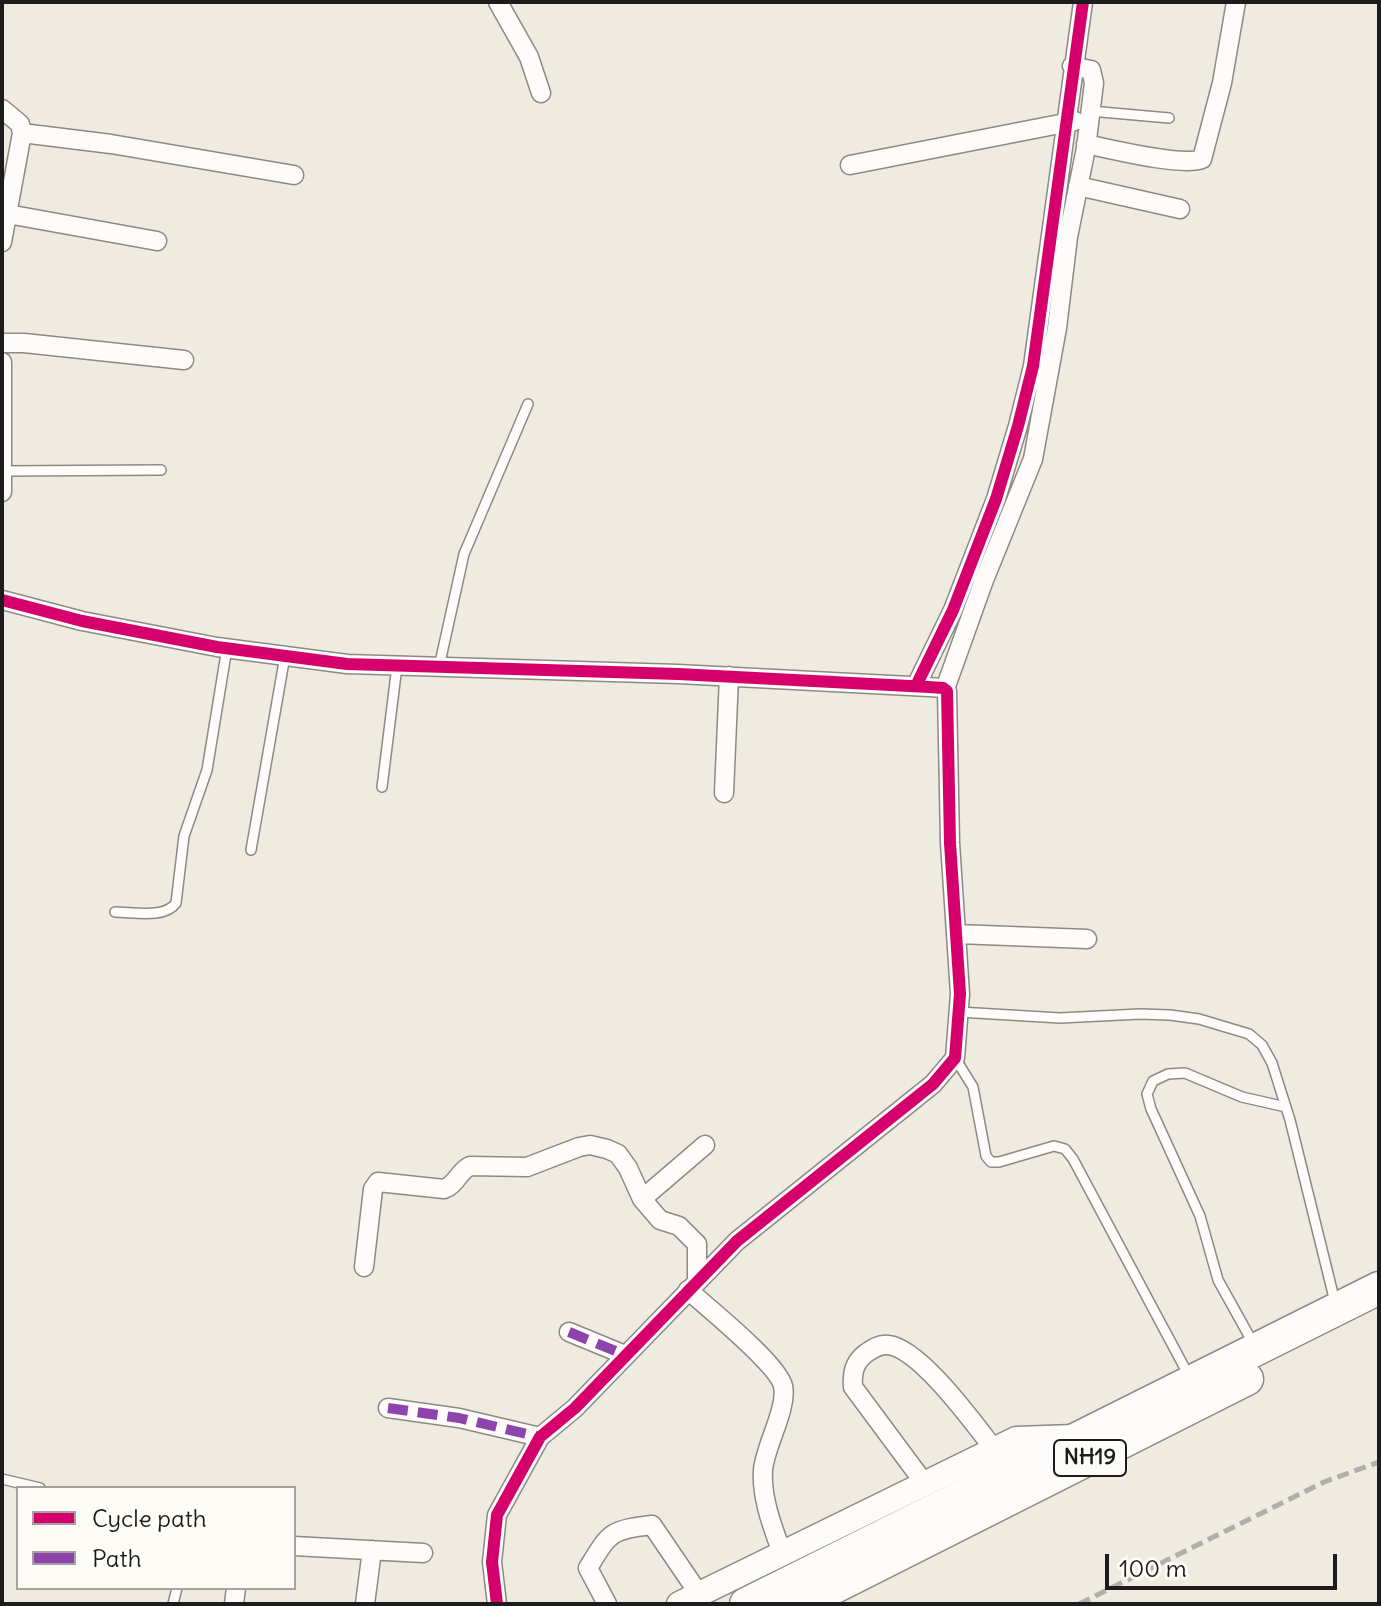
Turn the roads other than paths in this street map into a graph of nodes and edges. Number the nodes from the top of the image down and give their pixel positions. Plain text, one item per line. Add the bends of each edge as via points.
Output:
1 (498, 2) edge
2 (1083, 2) edge
3 (1236, 2) edge
4 (1072, 66) junction
5 (541, 93) dead end
6 (2, 109) edge
7 (1090, 115) junction
8 (1169, 118) dead end
9 (1065, 123) junction
10 (22, 133) junction
11 (1086, 144) junction
12 (850, 165) dead end
13 (294, 175) dead end
14 (1078, 186) junction
15 (1180, 209) dead end
16 (4, 213) edge
17 (157, 241) dead end
18 (2, 242) edge
19 (2, 343) edge
20 (184, 360) dead end
21 (2, 362) edge
22 (528, 404) dead end
23 (161, 470) dead end
24 (3, 471) edge
25 (2, 492) edge
26 (2, 600) edge
27 (227, 648) junction
28 (285, 656) junction
29 (397, 666) junction
30 (439, 667) junction
31 (729, 676) junction
32 (932, 687) junction
33 (382, 787) dead end
34 (724, 793) dead end
35 (251, 850) dead end
36 (115, 912) dead end
37 (957, 934) junction
38 (1087, 939) dead end
39 (959, 1012) junction
40 (955, 1058) junction
41 (1286, 1107) junction
42 (705, 1145) dead end
43 (642, 1199) junction
44 (364, 1267) dead end
45 (693, 1285) junction
46 (1379, 1288) edge
47 (1337, 1310) junction
48 (1379, 1313) edge
49 (569, 1332) dead end
50 (1257, 1350) junction
51 (625, 1355) junction
52 (1192, 1382) junction
53 (388, 1408) dead end
54 (540, 1437) junction
55 (1083, 1437) junction
56 (994, 1449) junction
57 (2, 1479) edge
58 (925, 1484) junction
59 (32, 1486) edge
60 (296, 1546) edge
61 (372, 1550) junction
62 (423, 1553) dead end
63 (782, 1553) junction
64 (689, 1599) edge
65 (365, 1604) edge
66 (497, 1604) edge
67 (607, 1604) edge
68 (746, 1604) edge
69 (801, 1604) edge

1 - 5 street via 529,57
2 - 4 street
3 - 11 street via 1202,159 1194,162
4 - 7 street via 1094,73
4 - 9 street
6 - 10 street via 20,124
7 - 8 lane
7 - 9 street
7 - 11 street
9 - 12 street
9 - 32 street via 1033,366 996,499 953,610
10 - 13 street
10 - 16 street
11 - 14 street
14 - 15 street
14 - 32 street via 1033,459 984,580
16 - 17 street
16 - 18 street
19 - 20 street
21 - 24 street
22 - 30 lane via 464,554
23 - 24 lane
24 - 25 street
26 - 27 street
27 - 28 street
27 - 36 lane via 207,770 184,836 176,903 161,912
28 - 29 street
28 - 35 lane
29 - 30 street
29 - 33 lane
30 - 31 street
31 - 32 street
31 - 34 street
32 - 37 street via 948,694
37 - 38 street
37 - 39 street
39 - 40 street
39 - 41 lane via 1199,1019 1249,1034 1262,1045
40 - 45 street via 933,1084 737,1241
40 - 52 lane via 973,1087 991,1162 1054,1146 1073,1159
41 - 47 lane
41 - 50 lane via 1242,1097 1185,1073 1153,1081 1147,1094 1200,1216 1218,1280
42 - 43 street
43 - 44 street via 618,1154 590,1145 527,1167 470,1166 444,1189 378,1182
43 - 45 street via 660,1220 679,1226 697,1244
45 - 51 street
45 - 63 street via 774,1369 783,1386 763,1468 769,1514
46 - 47 highway, NH19
47 - 50 highway, NH19
48 - 69 highway, NH19
49 - 51 street
50 - 52 highway, NH19
51 - 54 street
52 - 55 highway, NH19
53 - 54 street
54 - 66 street via 497,1515 492,1562
55 - 56 street via 1016,1439
55 - 68 highway, NH19
56 - 58 street
56 - 58 street via 928,1371 902,1350 874,1347 858,1359 853,1387
57 - 59 lane
58 - 63 street
60 - 61 street
61 - 62 street
61 - 65 street
63 - 64 street
64 - 67 street via 652,1525 621,1528 607,1538 588,1568

